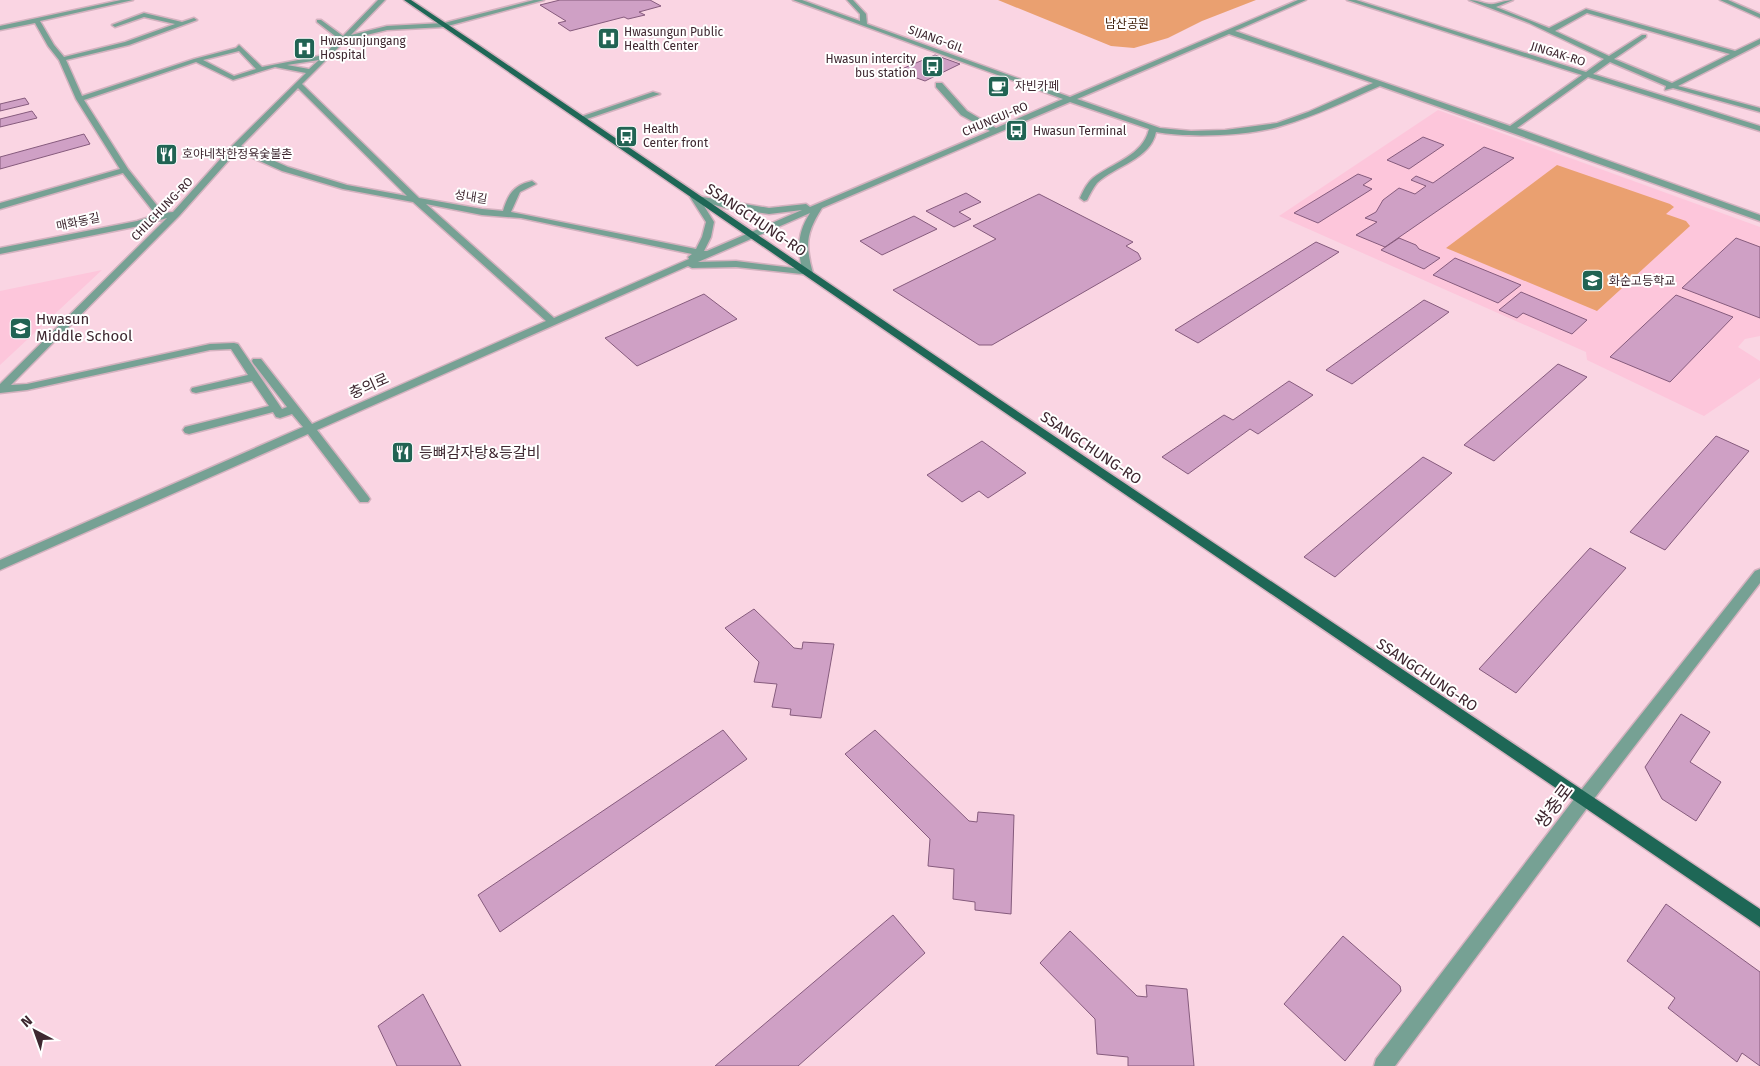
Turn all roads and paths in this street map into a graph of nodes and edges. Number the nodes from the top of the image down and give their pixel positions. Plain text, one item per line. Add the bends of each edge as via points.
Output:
1 (130, 0) edge
2 (382, 0) edge
3 (406, 0) edge
4 (541, 0) edge
5 (796, 0) edge
6 (850, 0) edge
7 (1302, 0) edge
8 (1350, 0) edge
9 (1472, 0) edge
10 (1510, 0) edge
11 (1723, 0) edge
12 (1490, 7) junction
13 (1760, 16) edge
14 (194, 20) dead end
15 (36, 21) junction
16 (319, 21) dead end
17 (182, 24) junction
18 (115, 25) dead end
19 (444, 25) junction
20 (864, 25) junction
21 (0, 28) edge
22 (1549, 31) junction
23 (1230, 32) junction
24 (1644, 36) dead end
25 (343, 40) junction
26 (1760, 41) edge
27 (1735, 53) junction
28 (328, 56) junction
29 (1609, 59) junction
30 (62, 60) junction
31 (196, 60) junction
32 (275, 65) junction
33 (260, 69) junction
34 (312, 72) junction
35 (1587, 75) junction
36 (1380, 83) junction
37 (299, 85) junction
38 (939, 85) dead end
39 (1672, 86) junction
40 (656, 94) dead end
41 (1656, 96) junction
42 (80, 98) junction
43 (1069, 100) junction
44 (1760, 110) edge
45 (582, 118) junction
46 (1153, 128) junction
47 (1511, 129) junction
48 (1760, 129) edge
49 (996, 131) junction
50 (236, 147) junction
51 (125, 170) junction
52 (532, 184) dead end
53 (694, 197) junction
54 (1084, 198) dead end
55 (416, 200) junction
56 (0, 206) edge
57 (819, 206) junction
58 (176, 214) junction
59 (506, 214) junction
60 (161, 216) junction
61 (1760, 218) edge
62 (751, 235) junction
63 (0, 251) edge
64 (703, 253) junction
65 (678, 267) junction
66 (808, 274) junction
67 (553, 322) junction
68 (257, 361) dead end
69 (255, 377) junction
70 (0, 390) edge
71 (196, 390) dead end
72 (276, 408) junction
73 (294, 409) junction
74 (310, 429) junction
75 (189, 430) dead end
76 (364, 499) dead end
77 (0, 565) edge
78 (1760, 574) edge
79 (1584, 799) junction
80 (1760, 919) edge
81 (1383, 1066) edge

1 - 15 street
2 - 25 street, CHILCHUNG-RO
3 - 19 main road, SSANGCHUNG-RO
4 - 19 street
5 - 20 street, SIJANG-GIL
6 - 20 street via 862,14
7 - 23 street, CHUNGUI-RO
8 - 35 street, JINGAK-RO
9 - 12 street
10 - 12 street
11 - 13 street
12 - 22 street
14 - 17 street
15 - 21 street
15 - 30 street
16 - 25 street
17 - 18 street via 144,15
17 - 30 street via 127,44
19 - 25 street via 386,28
19 - 45 main road, SSANGCHUNG-RO
20 - 43 street, SIJANG-GIL
22 - 27 street via 1586,11
22 - 29 street
23 - 36 street
23 - 43 street, CHUNGUI-RO
24 - 29 street
25 - 28 street, CHILCHUNG-RO
26 - 27 street
27 - 39 street
28 - 32 street
28 - 34 street, CHILCHUNG-RO
29 - 35 street
29 - 39 street
30 - 42 street
31 - 33 street via 232,78
31 - 33 street via 240,48
31 - 42 street
32 - 33 street
32 - 34 street
34 - 37 street, CHILCHUNG-RO
35 - 41 street, JINGAK-RO
35 - 47 street
36 - 46 street, SIJANG-GIL via 1311,114 1271,126 1191,133
36 - 47 street
37 - 50 street, CHILCHUNG-RO
37 - 55 street
38 - 49 street via 964,113
39 - 41 street
39 - 44 street
40 - 45 street
41 - 48 street, JINGAK-RO
42 - 51 street
43 - 46 street, SIJANG-GIL
43 - 49 street, CHUNGUI-RO
45 - 53 main road, SSANGCHUNG-RO
46 - 54 street via 1146,145 1095,180
47 - 61 street
49 - 57 street, CHUNGUI-RO
50 - 55 street, 성내길 via 315,179
50 - 58 street, CHILCHUNG-RO
51 - 56 street
51 - 60 street
52 - 59 street via 520,186 515,191
53 - 57 street via 769,211
53 - 62 main road, SSANGCHUNG-RO
53 - 64 street via 710,222
55 - 59 street, 성내길
55 - 67 street
57 - 62 street, CHUNGUI-RO
57 - 66 street via 805,226 801,249
58 - 60 street, 매화동길
58 - 70 street, CHILCHUNG-RO
59 - 64 street, 성내길
60 - 63 street, 매화동길
62 - 64 street, 충의로
62 - 66 main road, SSANGCHUNG-RO
64 - 65 street, 충의로
65 - 66 street via 708,263 749,264
65 - 67 street, 충의로
66 - 79 main road, SSANGCHUNG-RO
67 - 74 street, 충의로
68 - 73 street
69 - 70 street via 234,346 228,345
69 - 71 street
69 - 72 street
72 - 73 street via 280,414
72 - 75 street
73 - 74 street
74 - 76 street
74 - 77 street, 충의로
78 - 79 street, 쌍충로
79 - 80 main road, SSANGCHUNG-RO
79 - 81 street, 쌍충로

